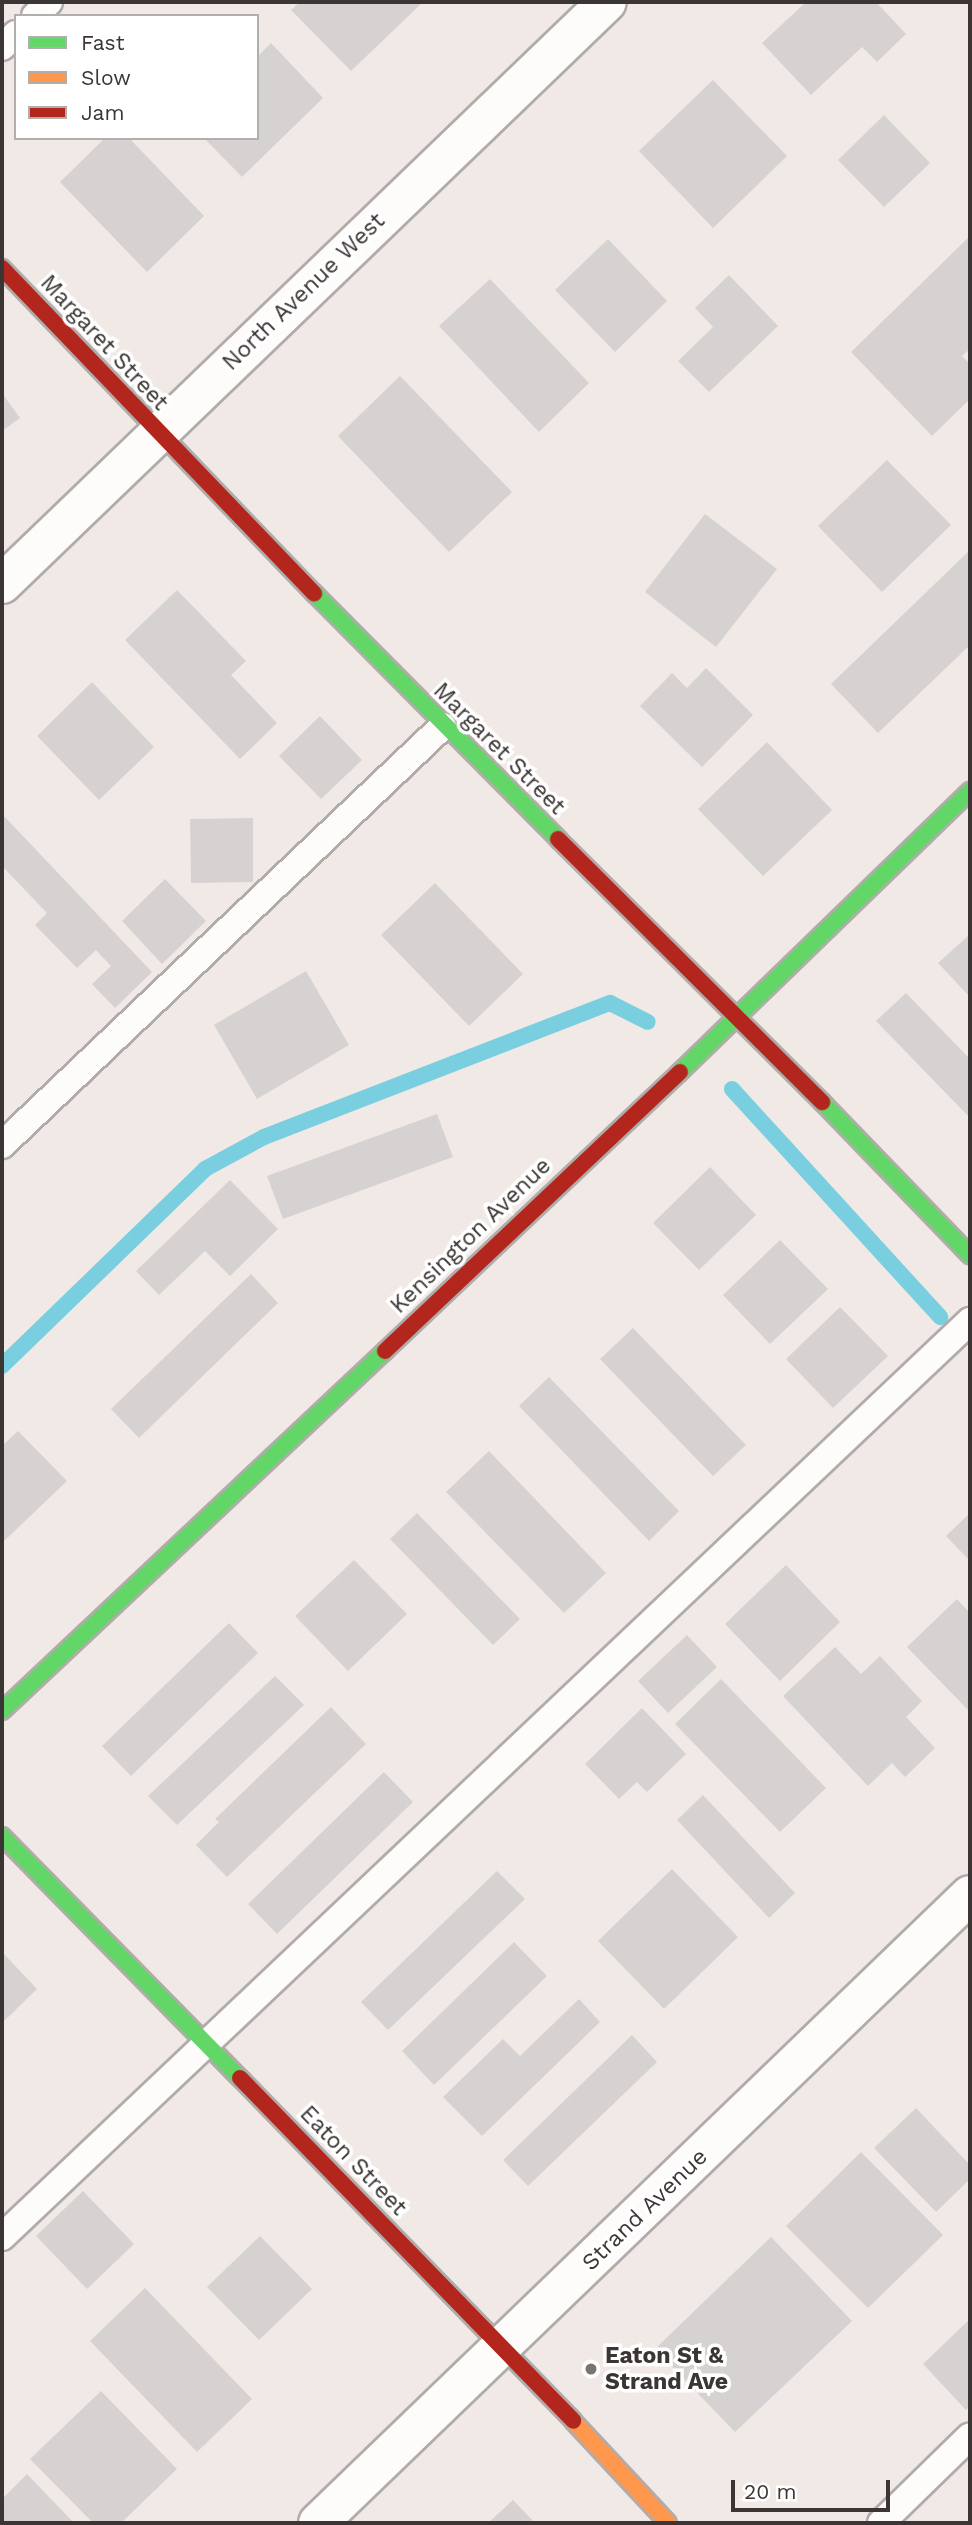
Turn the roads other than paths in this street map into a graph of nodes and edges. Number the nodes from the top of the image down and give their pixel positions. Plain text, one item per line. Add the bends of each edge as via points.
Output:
1 (607, 2) edge
2 (2, 268) edge
3 (157, 432) junction
4 (2, 584) edge
5 (443, 726) junction
6 (970, 791) edge
7 (739, 1017) junction
8 (2, 1145) edge
9 (970, 1255) edge
10 (970, 1321) edge
11 (2, 1711) edge
12 (2, 1836) edge
13 (970, 1895) edge
14 (205, 2042) junction
15 (2, 2237) edge
16 (504, 2347) junction
17 (970, 2436) edge
18 (318, 2523) edge
19 (668, 2523) edge
20 (881, 2523) edge

1 - 3 street, North Avenue West
2 - 3 street, Margaret Street
3 - 4 street, North Avenue West
3 - 5 street, Margaret Street
5 - 7 street, Margaret Street
5 - 8 lane
6 - 7 street, Kensington Avenue
7 - 9 street, Margaret Street
7 - 11 street, Kensington Avenue
10 - 14 lane
12 - 14 street, Eaton Street
13 - 16 street, Strand Avenue
14 - 15 lane
14 - 16 street, Eaton Street
16 - 18 street, Strand Avenue
16 - 19 street, Eaton Street
17 - 20 lane

